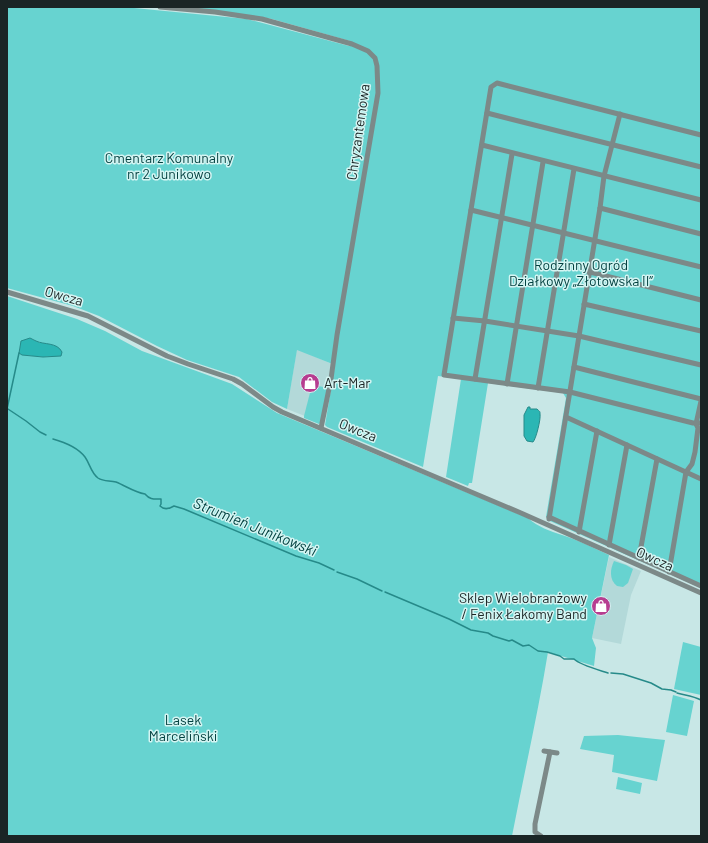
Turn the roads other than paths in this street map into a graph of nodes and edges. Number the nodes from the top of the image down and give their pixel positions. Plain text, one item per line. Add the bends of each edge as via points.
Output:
1 (160, 7) edge
2 (487, 113) junction
3 (620, 114) junction
4 (701, 135) edge
5 (612, 145) junction
6 (482, 146) junction
7 (512, 154) junction
8 (543, 162) junction
9 (701, 167) edge
10 (574, 169) junction
11 (604, 176) junction
12 (701, 200) edge
13 (600, 208) junction
14 (471, 210) junction
15 (502, 217) junction
16 (533, 225) junction
17 (563, 232) junction
18 (701, 234) edge
19 (594, 240) junction
20 (701, 267) edge
21 (590, 272) junction
22 (7, 292) edge
23 (701, 300) edge
24 (584, 304) junction
25 (454, 318) junction
26 (485, 321) junction
27 (516, 326) junction
28 (547, 330) junction
29 (701, 331) edge
30 (579, 336) junction
31 (701, 365) edge
32 (574, 366) junction
33 (475, 379) junction
34 (507, 384) junction
35 (538, 388) junction
36 (570, 392) junction
37 (701, 400) edge
38 (566, 416) junction
39 (698, 423) edge
40 (321, 428) junction
41 (597, 431) junction
42 (627, 445) junction
43 (657, 459) junction
44 (686, 472) junction
45 (701, 479) edge
46 (579, 532) junction
47 (609, 545) junction
48 (639, 558) junction
49 (669, 572) junction
50 (701, 584) edge
51 (701, 593) edge
52 (557, 753) dead end
53 (541, 836) edge

1 - 40 street, Chryzantemowa via 262,19 352,44 372,54 376,61 378,93
2 - 3 street via 491,87 497,83
2 - 5 street
2 - 6 street
3 - 4 street
3 - 5 street
5 - 9 street
5 - 11 street
6 - 7 street
6 - 14 street
7 - 8 street
7 - 15 street
8 - 10 street
8 - 16 street
10 - 11 street
10 - 17 street
11 - 12 street
11 - 13 street
13 - 18 street
13 - 19 street
14 - 15 street
14 - 25 street
15 - 16 street
15 - 26 street
16 - 17 street
16 - 27 street
17 - 19 street
17 - 28 street
19 - 20 street
19 - 21 street
21 - 23 street
21 - 24 street
22 - 40 street, Owcza via 90,317 167,356 238,381 277,409
24 - 29 street
24 - 30 street
25 - 26 street
25 - 33 street via 444,375
26 - 27 street
26 - 33 street
27 - 28 street
27 - 34 street
28 - 30 street
28 - 35 street
30 - 31 street
30 - 32 street
32 - 36 street
32 - 37 street
33 - 34 street
34 - 35 street
35 - 36 street
36 - 38 street
36 - 39 street
37 - 39 street
38 - 41 street
38 - 46 street via 549,518
39 - 44 street via 695,452 692,464
40 - 51 street, Owcza
41 - 42 street
41 - 46 street
42 - 43 street
42 - 47 street
43 - 44 street
43 - 48 street
44 - 45 street
44 - 49 street
46 - 47 street
47 - 48 street
48 - 49 street
49 - 50 street
52 - 53 street via 547,751 535,828 535,832

